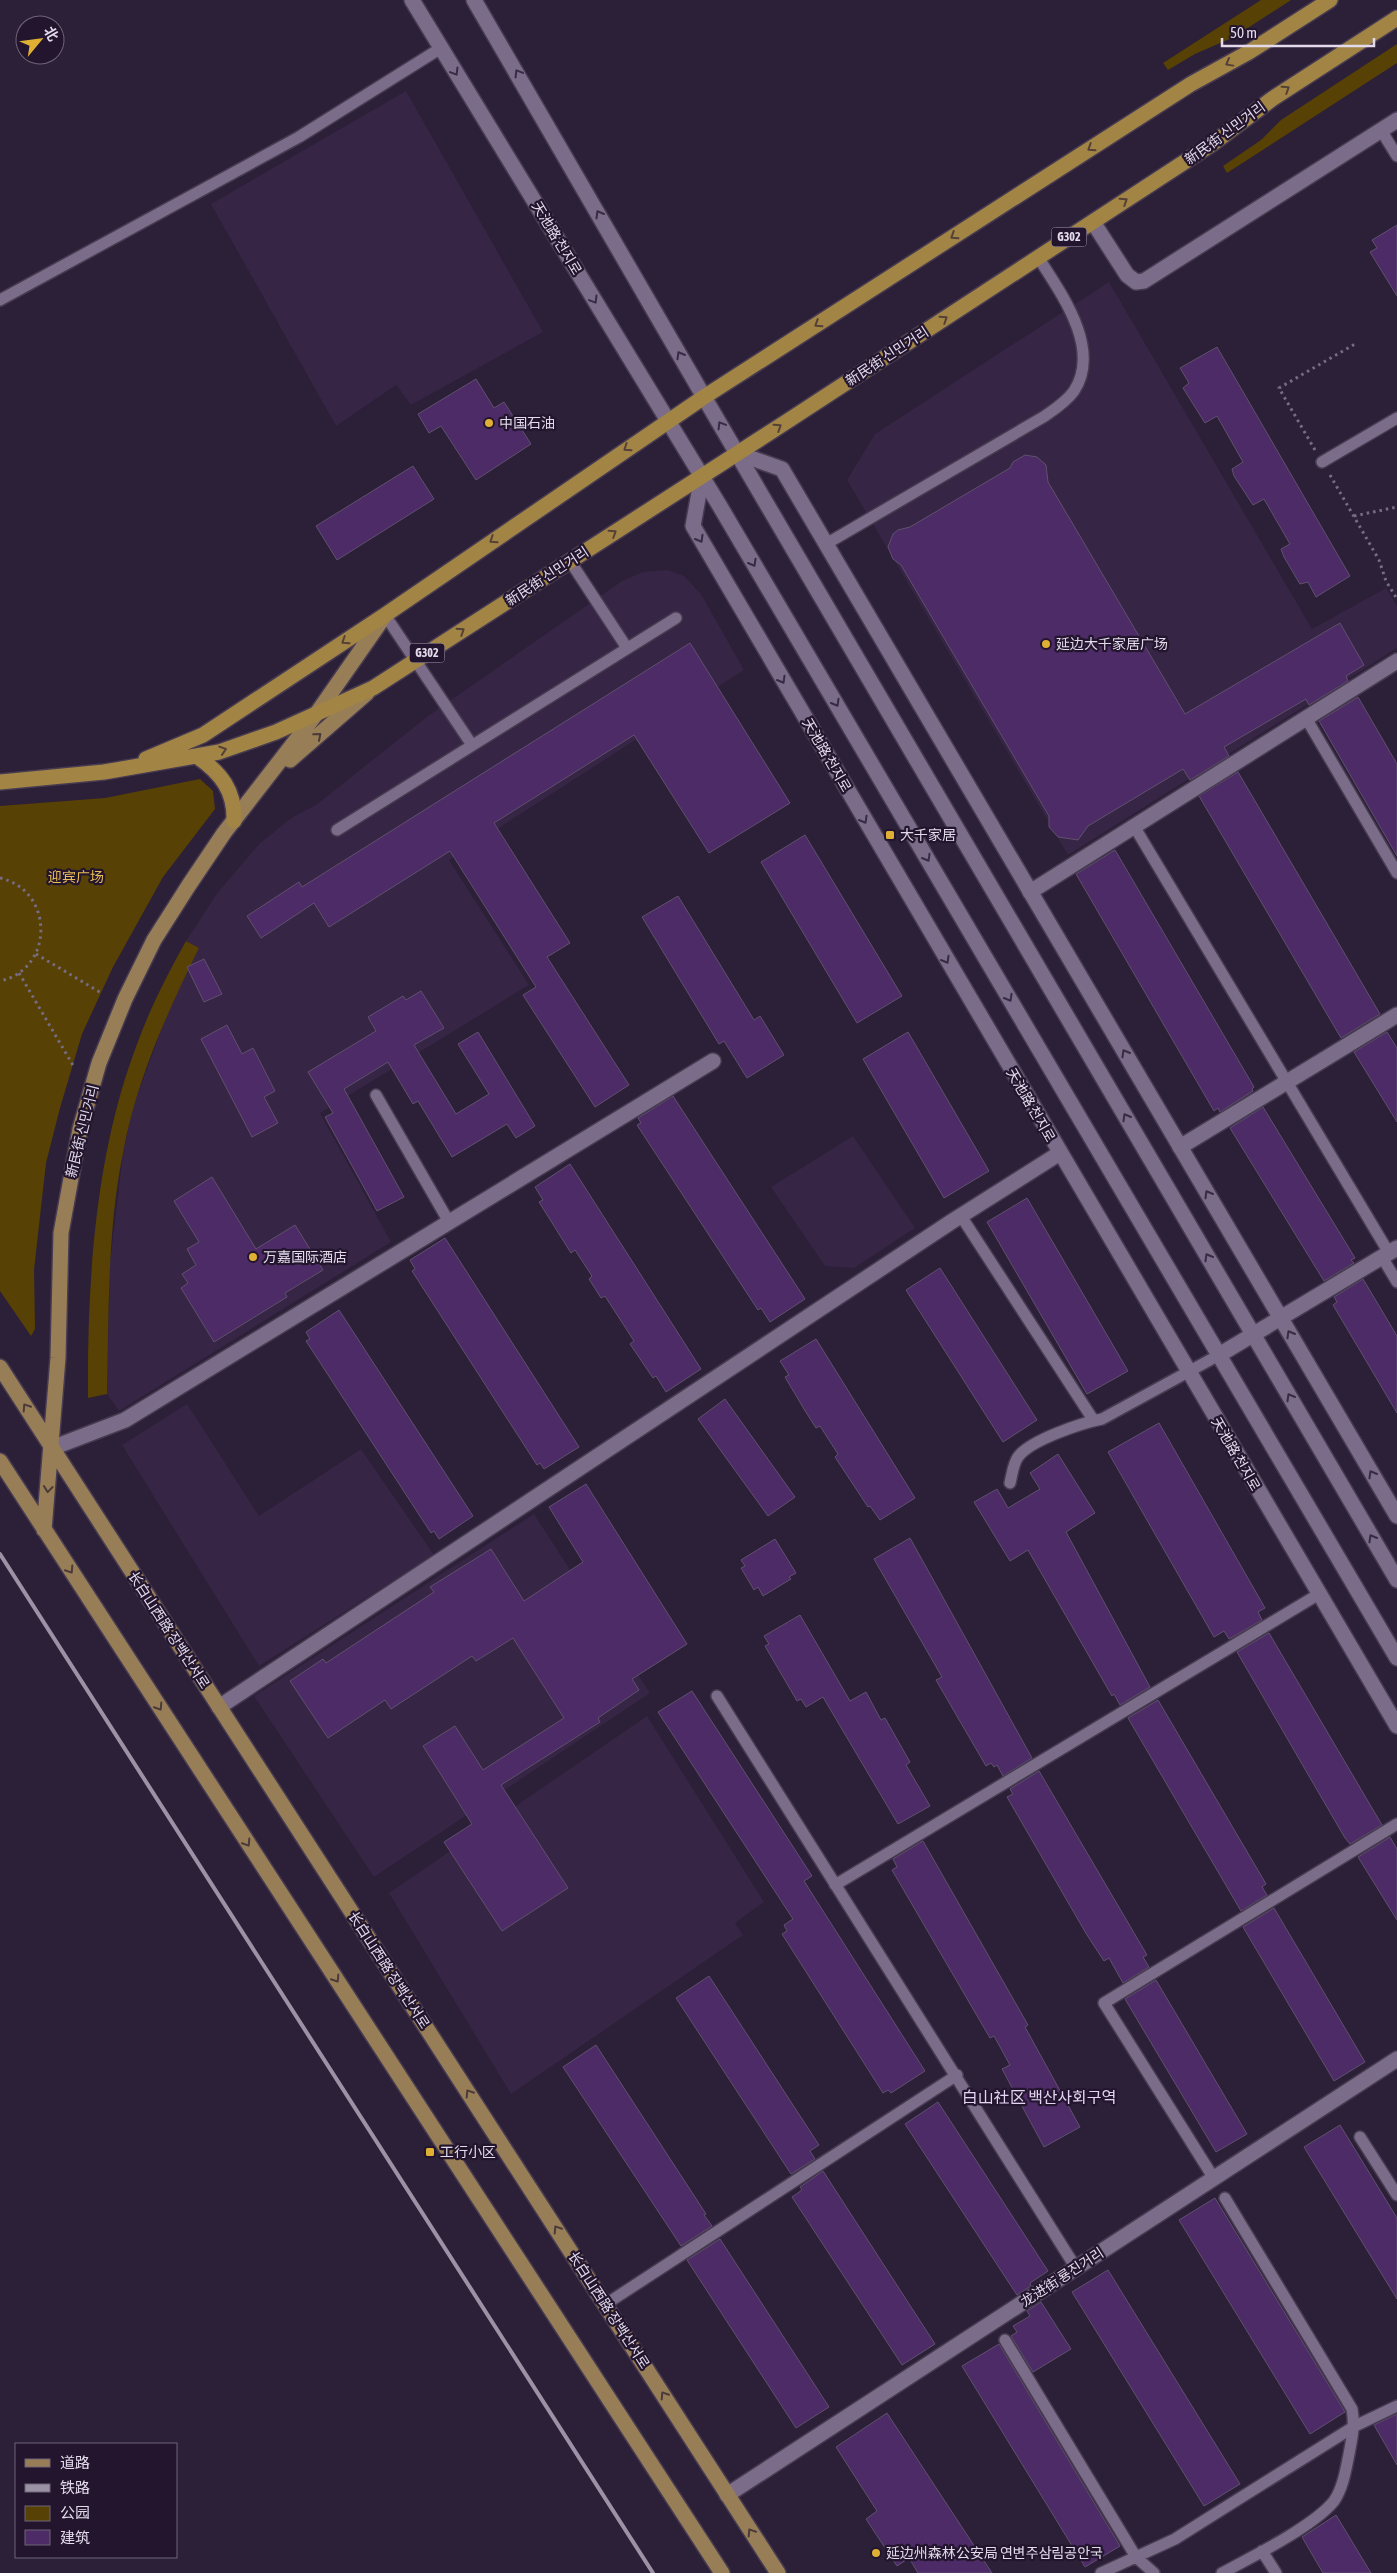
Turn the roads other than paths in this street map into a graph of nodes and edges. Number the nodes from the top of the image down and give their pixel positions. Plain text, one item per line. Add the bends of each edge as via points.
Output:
1 (412, 0) edge
2 (474, 0) edge
3 (1330, 0) edge
4 (1397, 18) edge
5 (441, 48) junction
6 (1397, 120) edge
7 (1382, 130) junction
8 (1397, 156) edge
9 (1093, 222) junction
10 (1038, 258) junction
11 (0, 300) edge
12 (704, 397) junction
13 (1397, 418) edge
14 (668, 421) junction
15 (737, 453) junction
16 (1322, 462) dead end
17 (702, 476) junction
18 (826, 544) junction
19 (570, 560) junction
20 (385, 615) junction
21 (676, 618) dead end
22 (627, 648) junction
23 (416, 660) junction
24 (1397, 661) edge
25 (373, 688) junction
26 (317, 713) junction
27 (1306, 718) junction
28 (472, 745) junction
29 (198, 756) junction
30 (124, 768) junction
31 (268, 779) junction
32 (0, 782) edge
33 (234, 821) junction
34 (1134, 826) junction
35 (337, 830) dead end
36 (1397, 873) edge
37 (1030, 892) junction
38 (1397, 1015) edge
39 (713, 1061) dead end
40 (1287, 1082) junction
41 (376, 1095) dead end
42 (1180, 1147) junction
43 (1060, 1154) junction
44 (961, 1216) junction
45 (449, 1222) junction
46 (1389, 1253) edge
47 (1397, 1282) edge
48 (1280, 1316) junction
49 (1252, 1333) junction
50 (1219, 1354) junction
51 (0, 1367) edge
52 (1188, 1372) junction
53 (1094, 1421) junction
54 (52, 1448) junction
55 (0, 1461) edge
56 (1010, 1483) dead end
57 (1397, 1516) edge
58 (44, 1530) junction
59 (1397, 1580) edge
60 (1319, 1594) junction
61 (1397, 1658) edge
62 (716, 1696) dead end
63 (219, 1707) junction
64 (1397, 1726) edge
65 (1397, 1824) edge
66 (835, 1885) junction
67 (1397, 2059) edge
68 (957, 2075) junction
69 (1360, 2137) dead end
70 (1213, 2177) junction
71 (1397, 2195) edge
72 (1225, 2198) dead end
73 (1076, 2268) junction
74 (606, 2304) junction
75 (1005, 2340) dead end
76 (1397, 2406) edge
77 (1355, 2426) junction
78 (727, 2495) junction
79 (1262, 2551) junction
80 (1136, 2557) junction
81 (722, 2573) edge
82 (778, 2573) edge
83 (1101, 2573) edge
84 (1154, 2573) edge
85 (1222, 2573) edge
86 (1276, 2573) edge

1 - 5 street, 天池路 천지로
12 -> 2 street
3 -> 12 highway, 新民街 신민거리 / G302 via 1250,52 1191,84
9 -> 4 highway, 新民街 신민거리 / G302
5 - 11 lane via 299,137
5 -> 14 street, 天池路 천지로
6 - 7 street
7 - 8 lane
7 - 9 street via 1144,281 1136,282 1127,275
9 - 10 highway, 新民街 신민거리 / G302
15 -> 10 highway, 新民街 신민거리 / G302
10 - 18 lane via 1065,300 1079,335 1082,363 1073,391 1045,416
12 - 14 highway, 新民街 신민거리 / G302
15 -> 12 street
13 - 16 lane
14 - 17 street, 天池路 천지로
14 -> 20 highway, 新民街 신민거리 / G302
15 - 17 highway, 新民街 신민거리 / G302
15 - 18 street via 782,469
49 -> 15 street
19 -> 17 highway, 新民街 신민거리 / G302
17 -> 43 street, 天池路 천지로 via 693,526
17 -> 50 street, 天池路 천지로
18 - 37 street
19 - 22 lane
23 -> 19 highway, 新民街 신민거리 / G302
20 - 23 lane
20 - 26 main road, 新民街 신민거리
20 -> 30 highway, 新民街 신민거리 / G302 via 203,735
21 - 22 lane
22 - 28 lane
23 - 25 highway, 新民街 신민거리 / G302
23 - 28 lane
24 - 27 street
25 - 26 highway, 新民街 신민거리 / G302
31 -> 25 main road, 新民街 신민거리
29 -> 26 highway, 新民街 신민거리 / G302 via 276,732
26 - 31 main road, 新民街 신민거리
27 - 34 street
27 - 36 lane
28 - 35 lane
29 - 30 highway, 新民街 신민거리 / G302
29 - 33 highway via 214,768 228,787
30 - 32 highway, 新民街 신민거리 / G302
31 - 33 main road, 新民街 신민거리
33 - 54 main road, 新民街 신민거리 via 154,940 99,1063 80,1129 61,1233
34 - 37 street
34 - 40 lane
42 -> 37 street
38 - 40 street
39 - 45 street
40 - 42 street
40 - 46 lane
41 - 45 lane
48 -> 42 street
43 - 44 street
43 - 52 street, 天池路 천지로
44 - 53 lane
44 - 63 street
45 - 54 street via 125,1420
46 - 47 lane
46 - 48 street
48 - 49 street
57 -> 48 street
49 - 50 street
59 -> 49 street
50 - 52 lane
50 - 61 street, 天池路 천지로
54 -> 51 main road, 长白山西路 장백산서로
52 - 53 lane
52 - 60 street, 天池路 천지로
53 - 56 lane via 1067,1428 1018,1456
54 -> 58 main road, 新民街 신민거리
54 - 63 main road, 长白山西路 장백산서로
55 - 58 main road
58 -> 81 main road
60 - 64 street, 天池路 천지로
60 - 66 lane
62 - 66 lane
74 -> 63 main road, 长白山西路 장백산서로
65 - 70 lane via 1104,2002
66 - 68 lane
67 - 70 street, 龙进街 룡진거리
68 - 73 lane
68 - 74 lane
69 - 71 lane
70 - 73 street, 龙进街 룡진거리
72 - 77 lane via 1352,2409
73 - 78 street, 龙进街 룡진거리
78 -> 74 main road, 长白山西路 장백산서로
75 - 80 lane
76 - 77 lane
77 - 79 lane via 1335,2500 1322,2513
77 - 80 lane via 1175,2539
82 -> 78 main road, 长白山西路 장백산서로
79 - 85 lane
79 - 86 lane
80 - 83 lane
80 - 84 lane

